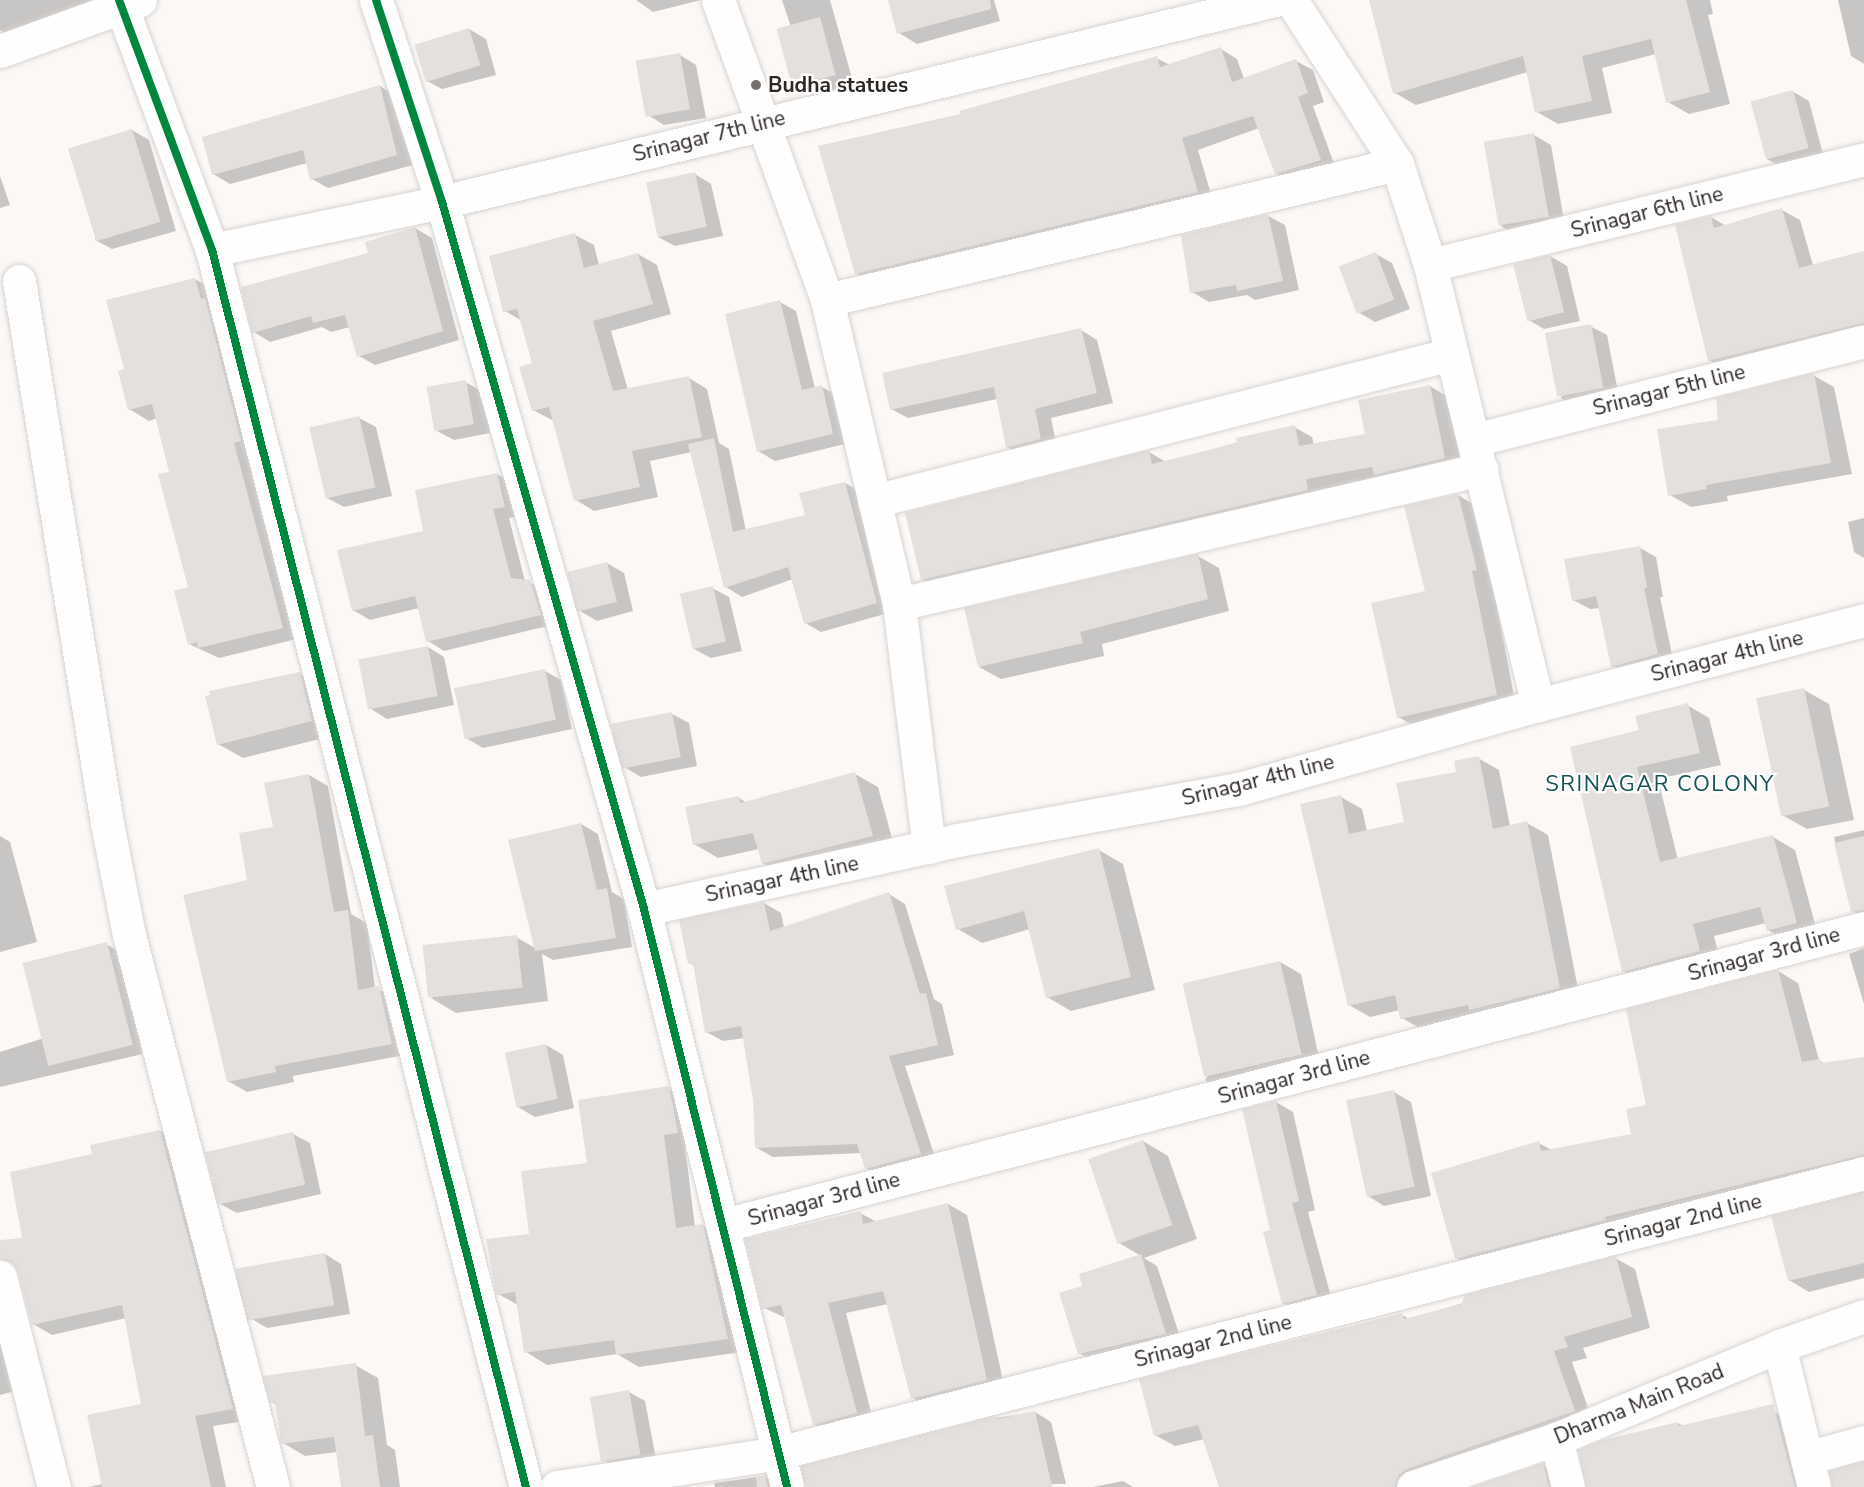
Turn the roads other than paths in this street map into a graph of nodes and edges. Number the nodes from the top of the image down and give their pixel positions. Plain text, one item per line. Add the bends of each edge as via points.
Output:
1 (376, 0) edge
2 (718, 0) edge
3 (1275, 0) edge
4 (1291, 0) edge
5 (127, 2) edge
6 (0, 51) edge
7 (763, 122) junction
8 (1864, 159) edge
9 (1397, 164) junction
10 (442, 202) junction
11 (212, 250) junction
12 (1430, 265) junction
13 (19, 281) dead end
14 (827, 300) junction
15 (1864, 341) edge
16 (1452, 354) junction
17 (1478, 454) junction
18 (873, 501) junction
19 (899, 604) junction
20 (1864, 620) edge
21 (1538, 705) junction
22 (929, 847) junction
23 (644, 909) junction
24 (1864, 928) edge
25 (1864, 1173) edge
26 (724, 1225) junction
27 (0, 1276) edge
28 (1864, 1316) edge
29 (1779, 1346) junction
30 (1556, 1439) junction
31 (1864, 1442) edge
32 (778, 1453) junction
33 (1810, 1473) edge
34 (54, 1487) edge
35 (273, 1487) edge
36 (526, 1487) edge
37 (557, 1487) edge
38 (787, 1487) edge
39 (1413, 1487) edge
40 (1568, 1487) edge

1 - 10 street
2 - 7 street
3 - 7 street, Srinagar 7th line
4 - 9 street
5 - 6 street
5 - 11 street
7 - 10 street, Srinagar 7th line
7 - 14 street
8 - 12 street, Srinagar 6th line
9 - 12 street
9 - 14 street
10 - 11 street, Srinagar 7th line
10 - 23 street
11 - 36 street
12 - 16 street
13 - 35 street via 105,812 129,935
14 - 18 street
15 - 17 street, Srinagar 5th line
16 - 17 street
16 - 18 street
17 - 19 street, Srinagar 5th line
17 - 21 street
18 - 19 street
19 - 22 street
20 - 21 street, Srinagar 4th line
21 - 22 street, Srinagar 4th line via 1239,789
22 - 23 street, Srinagar 4th line
23 - 26 street
24 - 26 street, Srinagar 3rd line
25 - 32 street, Srinagar 2nd line
26 - 32 street
27 - 34 street
28 - 29 street, Dharma Main Road
29 - 30 street, Dharma Main Road
29 - 33 street
30 - 39 street, Dharma Main Road
30 - 40 street
31 - 33 street
32 - 37 street, Srinagar 2nd line
32 - 38 street

